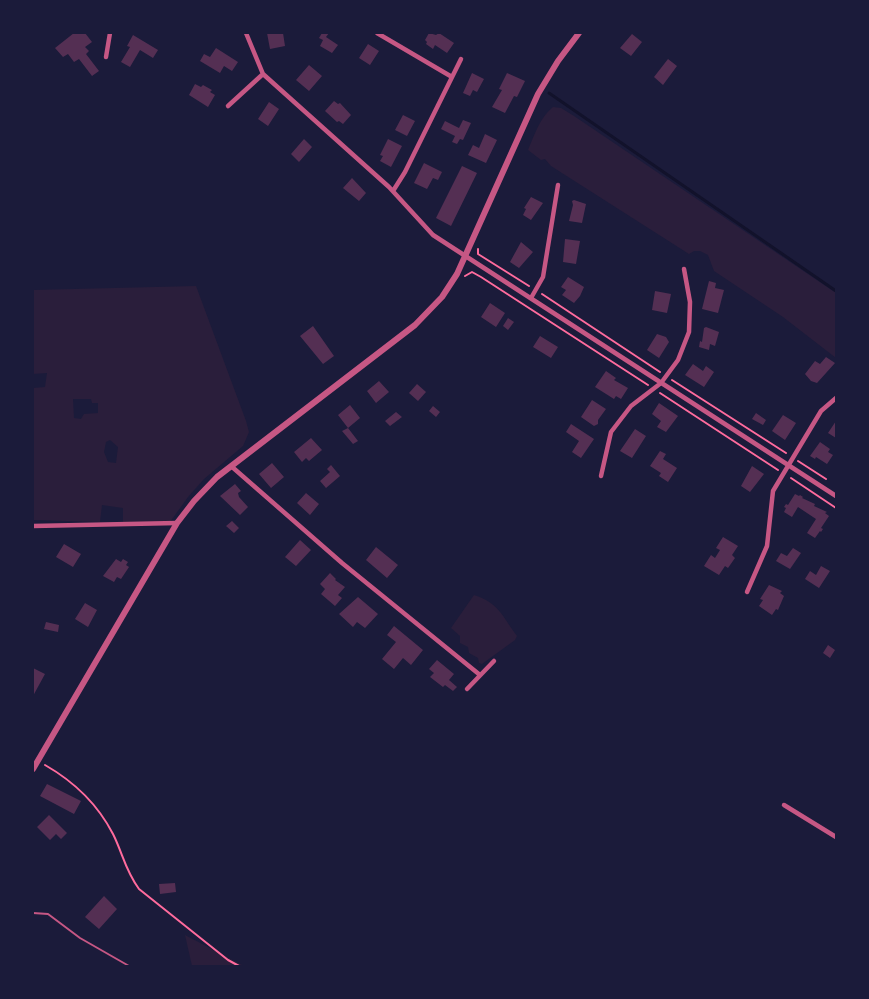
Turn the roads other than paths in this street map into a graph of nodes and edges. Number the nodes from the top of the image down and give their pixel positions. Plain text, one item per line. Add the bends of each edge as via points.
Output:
1 (110, 33) edge
2 (246, 33) edge
3 (377, 33) edge
4 (579, 33) edge
5 (106, 57) dead end
6 (461, 59) dead end
7 (263, 74) junction
8 (452, 77) junction
9 (228, 106) dead end
10 (558, 185) dead end
11 (393, 191) junction
12 (465, 256) junction
13 (684, 269) dead end
14 (531, 298) junction
15 (661, 383) junction
16 (836, 398) edge
17 (788, 465) junction
18 (231, 466) junction
19 (601, 476) dead end
20 (836, 496) edge
21 (177, 524) junction
22 (33, 526) edge
23 (747, 592) dead end
24 (494, 661) dead end
25 (480, 675) junction
26 (467, 688) dead end
27 (36, 769) edge
28 (784, 805) dead end
29 (836, 837) edge
30 (33, 913) edge
31 (129, 966) edge

1 - 5 street
2 - 7 street
3 - 8 street
4 - 12 street via 538,94
6 - 8 street
7 - 9 street
7 - 11 street
8 - 11 street
10 - 14 street via 543,277
11 - 12 street via 429,231
12 - 14 street
12 - 18 street via 442,297 424,317
13 - 15 street via 690,302 689,332 678,360
14 - 15 street
15 - 17 street
15 - 19 street via 631,406 611,432
16 - 17 street via 821,411
17 - 20 street
17 - 23 street via 772,491 767,546
18 - 21 street via 202,492
18 - 25 street
21 - 22 street
21 - 27 street
24 - 25 street
25 - 26 street
28 - 29 street
30 - 31 lane via 48,914

